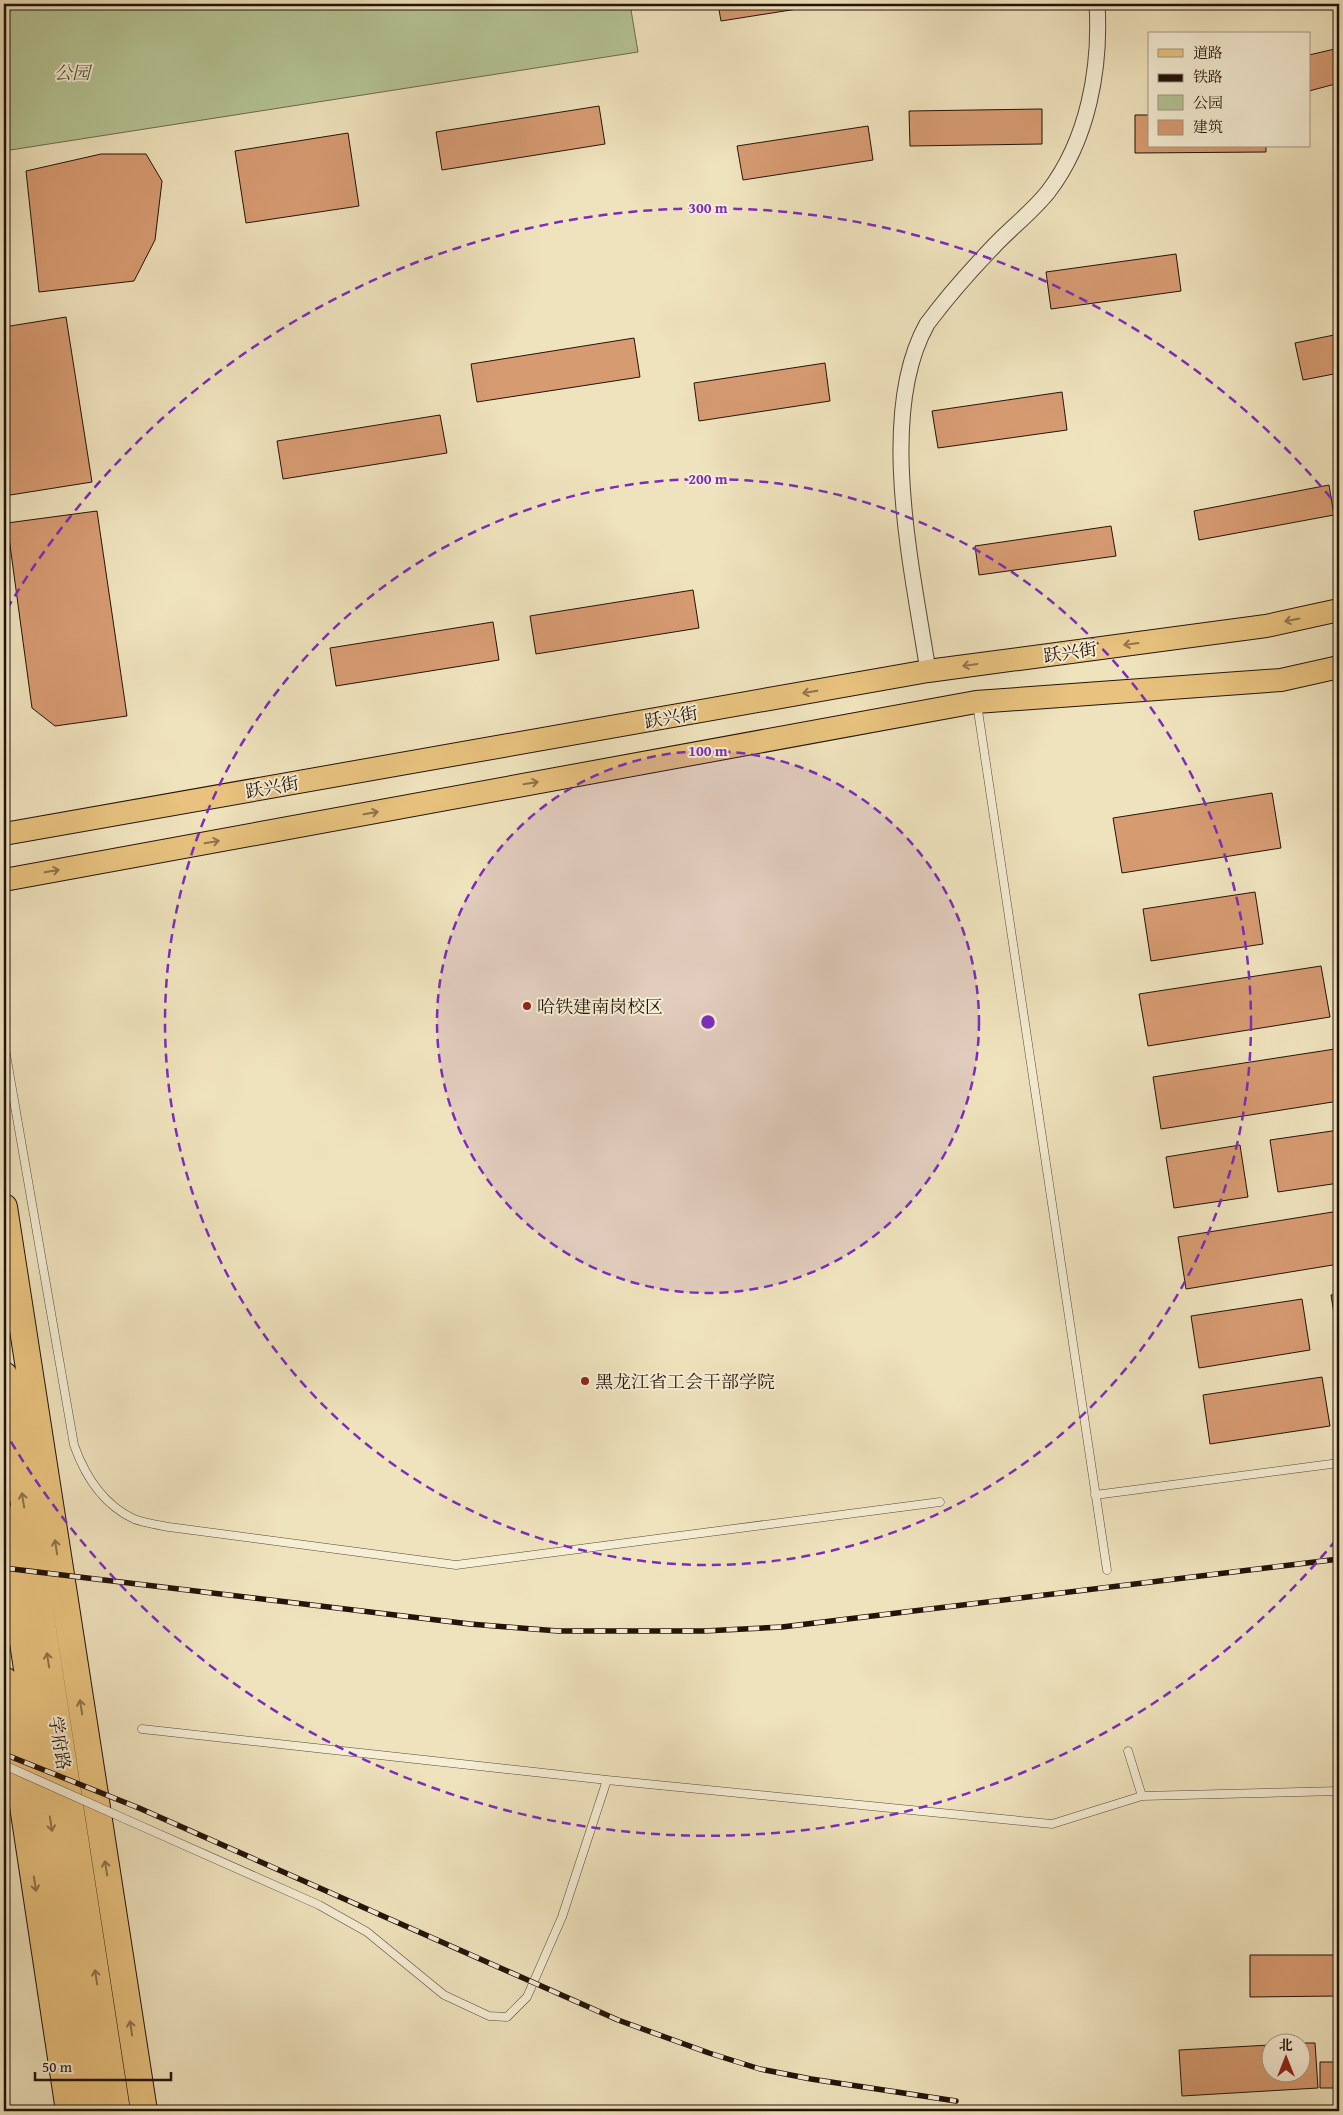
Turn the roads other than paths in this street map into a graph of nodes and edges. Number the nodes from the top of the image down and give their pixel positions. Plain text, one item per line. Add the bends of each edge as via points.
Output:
1 (1097, 4) edge
2 (1339, 610) edge
3 (1339, 667) edge
4 (928, 671) junction
5 (976, 702) junction
6 (4, 834) edge
7 (4, 880) edge
8 (4, 1043) edge
9 (4, 1207) edge
10 (4, 1375) edge
11 (1339, 1462) edge
12 (1095, 1495) junction
13 (940, 1502) dead end
14 (4, 1517) edge
15 (1107, 1570) dead end
16 (4, 1680) edge
17 (142, 1729) dead end
18 (1128, 1751) dead end
19 (4, 1765) edge
20 (607, 1780) junction
21 (1339, 1791) edge
22 (1142, 1796) junction
23 (69, 2111) edge
24 (94, 2111) edge
25 (117, 2111) edge
26 (144, 2111) edge

1 - 4 street via 1093,81 1071,152 1047,192 994,246 927,324 907,379 901,446 904,499
2 -> 4 main road, 跃兴街 via 1266,626
3 - 5 main road via 1281,680
4 -> 6 main road, 跃兴街
7 -> 5 main road
5 - 12 lane
8 - 13 lane via 74,1445 80,1462 100,1493 135,1519 169,1528 456,1564
26 -> 9 highway
25 -> 10 highway, 学府路
11 - 12 lane
12 - 15 lane
14 -> 24 highway, 学府路
16 -> 23 highway
17 - 20 lane
18 - 22 lane
19 - 20 lane, bridge via 319,1905 367,1932 444,1995 489,2016 507,2017 527,1997 562,1917
20 - 22 lane via 1052,1824
21 - 22 lane

